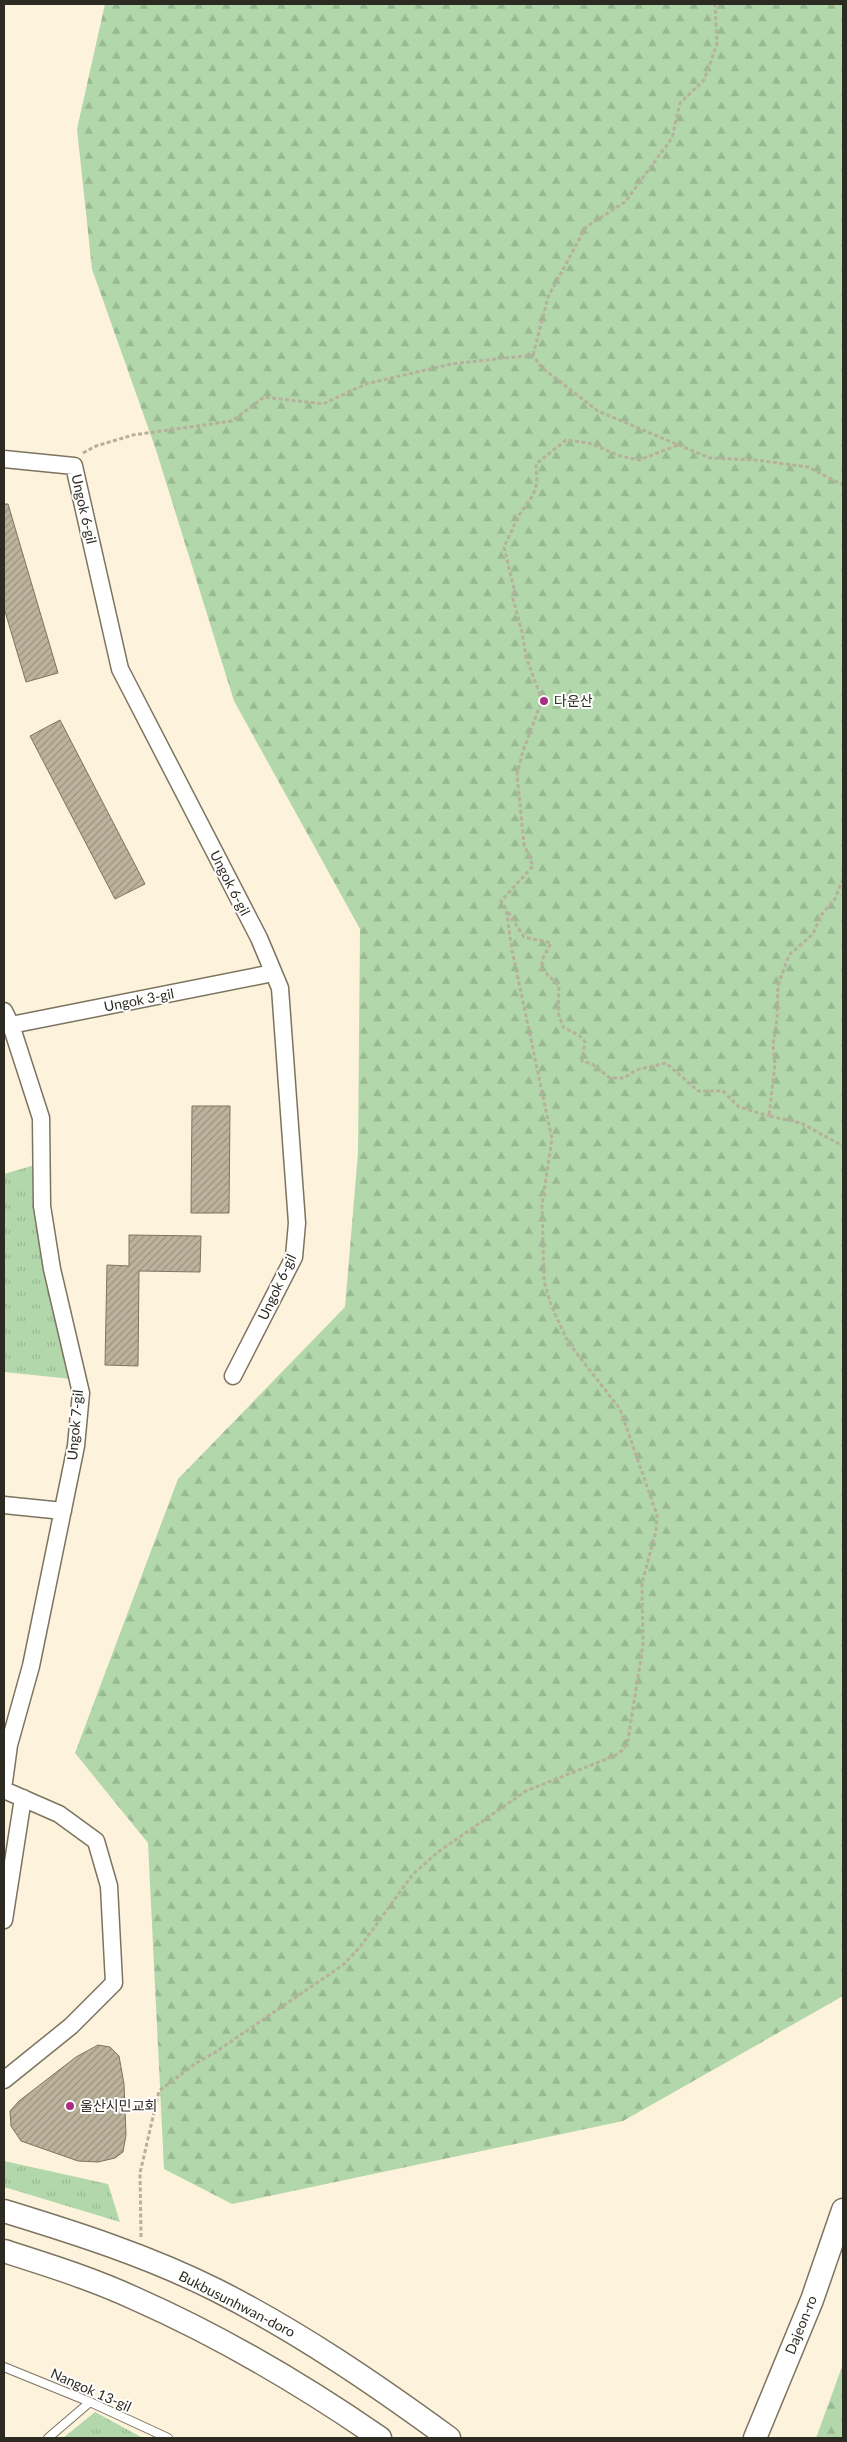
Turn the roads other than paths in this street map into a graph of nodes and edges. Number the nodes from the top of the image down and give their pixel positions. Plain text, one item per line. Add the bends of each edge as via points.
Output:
1 (4, 459) edge
2 (273, 973) junction
3 (6, 1020) edge
4 (233, 1376) dead end
5 (4, 1505) edge
6 (63, 1511) junction
7 (4, 1782) edge
8 (4, 1790) edge
9 (23, 1798) junction
10 (4, 1920) edge
11 (4, 2080) edge
12 (843, 2210) edge
13 (4, 2211) edge
14 (4, 2251) edge
15 (4, 2367) edge
16 (90, 2402) junction
17 (48, 2438) edge
18 (168, 2438) edge
19 (380, 2438) edge
20 (449, 2438) edge
21 (754, 2438) edge

1 - 2 street, Ungok 6-gil via 74,466 120,669
2 - 3 street, Ungok 3-gil
2 - 4 street, Ungok 6-gil via 280,988 293,1158 297,1223 294,1257
3 - 6 street, Ungok 7-gil via 41,1118 42,1206 52,1269 81,1392 76,1446
5 - 6 street
6 - 7 street, Ungok 7-gil via 31,1666 9,1745
8 - 9 street
9 - 10 street
9 - 11 street via 59,1814 96,1841 109,1886 114,1983 71,2026
12 - 21 main road, Dajeon-ro via 812,2300
13 - 20 main road, Bukbusunhwan-doro via 83,2236 215,2290 349,2367
14 - 19 main road via 135,2298 196,2327 326,2401
15 - 16 lane, Nangok 13-gil
16 - 17 lane
16 - 18 lane, Nangok 13-gil

